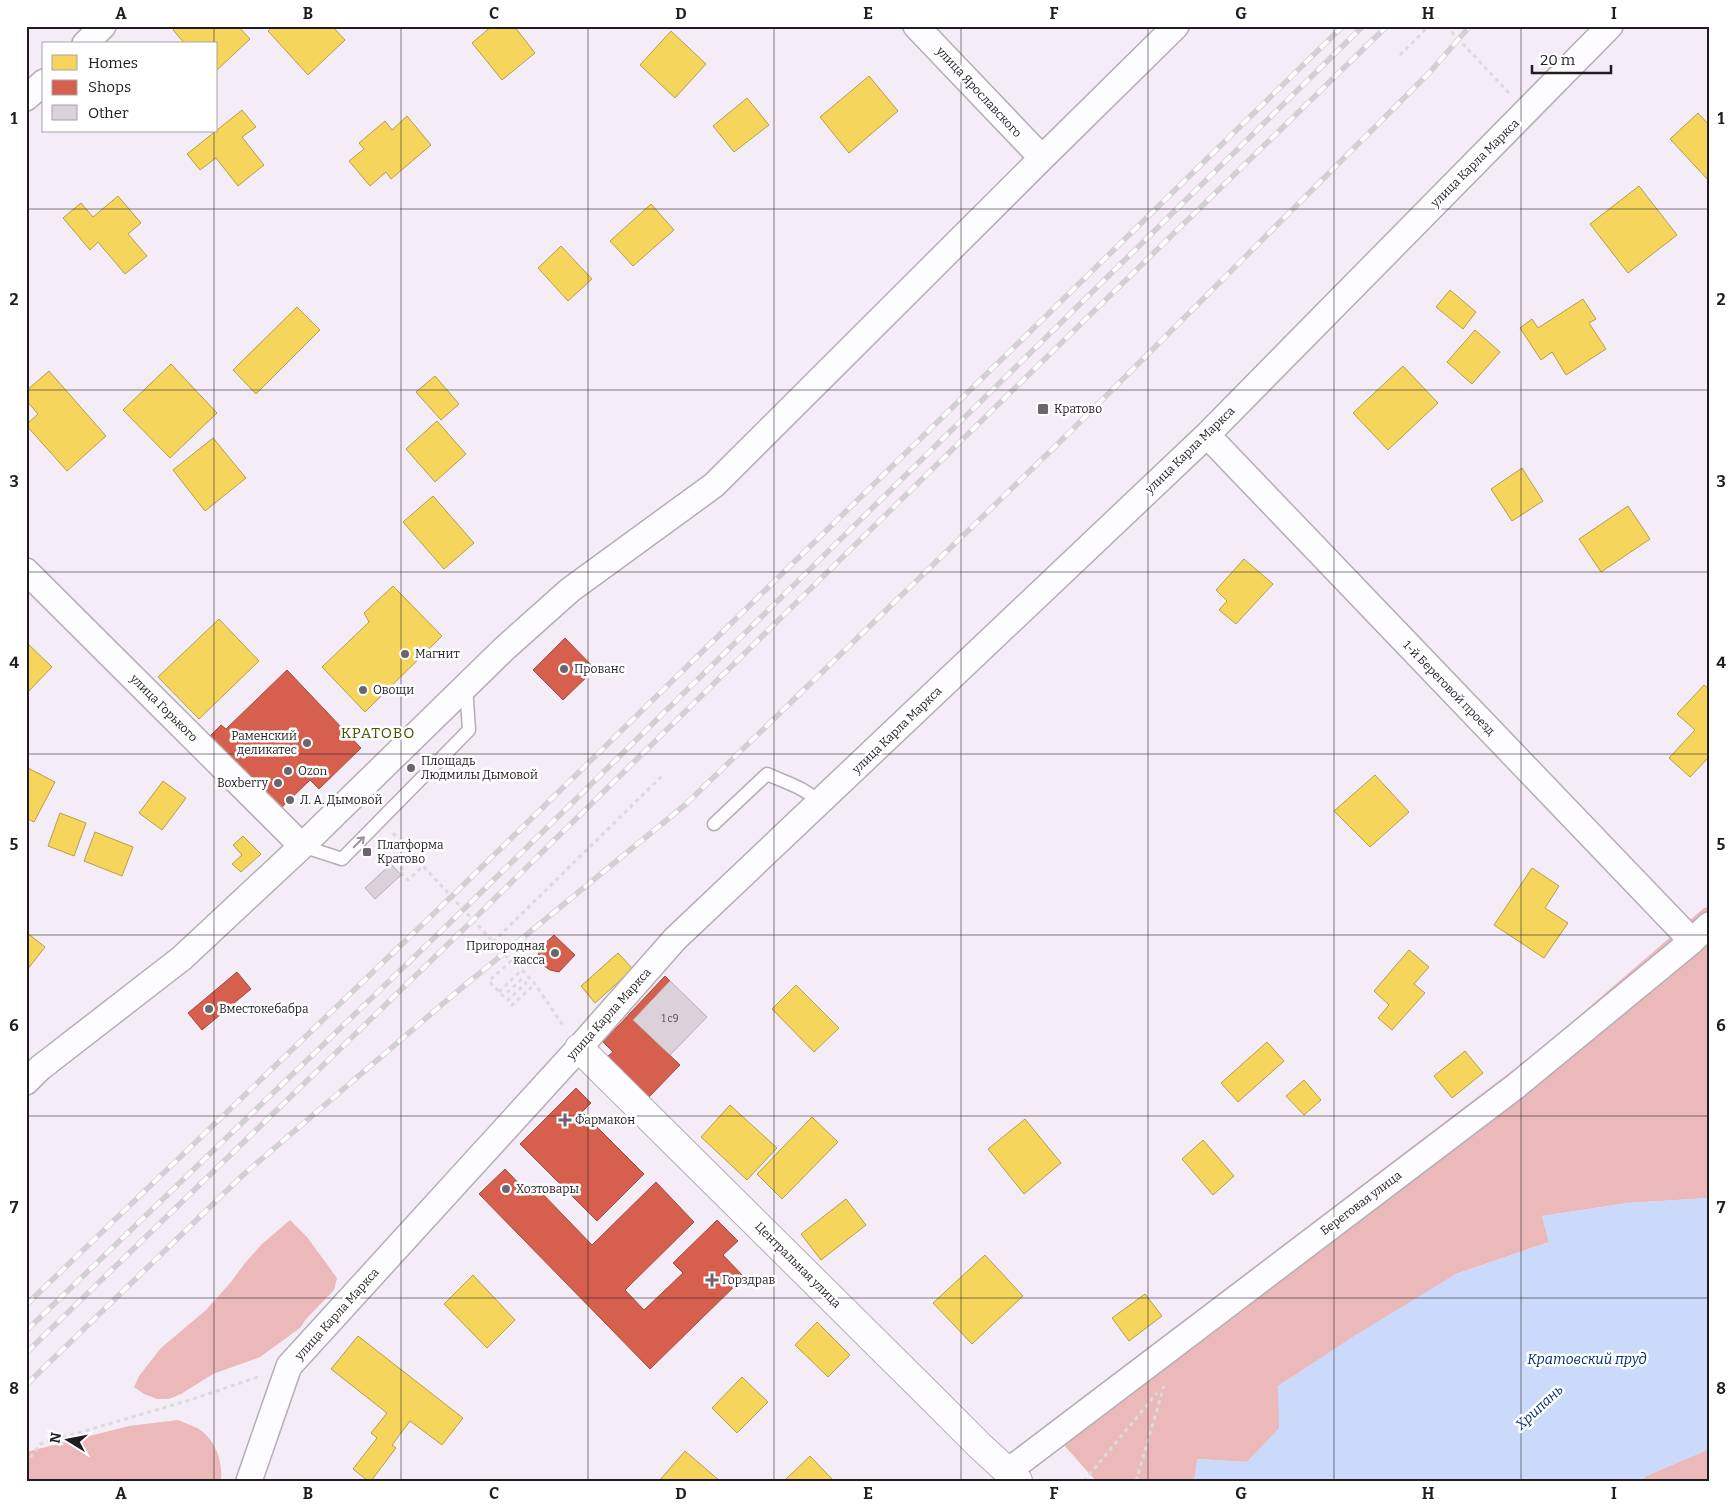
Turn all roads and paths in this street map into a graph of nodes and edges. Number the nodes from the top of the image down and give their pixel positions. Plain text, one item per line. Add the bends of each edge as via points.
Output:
1 (103, 26) edge
2 (916, 26) edge
3 (1429, 26) edge
4 (1446, 26) edge
5 (1610, 26) edge
6 (1175, 27) edge
7 (86, 42) edge
8 (1400, 55) dead end
9 (1495, 76) dead end
10 (42, 84) edge
11 (26, 98) edge
12 (1042, 158) junction
13 (1207, 435) junction
14 (26, 571) edge
15 (466, 687) junction
16 (662, 776) dead end
17 (819, 803) junction
18 (381, 819) junction
19 (714, 824) dead end
20 (302, 846) junction
21 (1700, 933) edge
22 (494, 942) junction
23 (535, 984) junction
24 (499, 992) junction
25 (579, 1048) junction
26 (26, 1082) edge
27 (289, 1366) junction
28 (1165, 1383) dead end
29 (26, 1464) edge
30 (1012, 1476) edge
31 (249, 1481) edge
32 (1084, 1481) edge

1 - 7 street
2 - 12 street, улица Ярославского
3 - 8 path
4 - 9 path
5 - 13 street, улица Карла Маркса
6 - 12 street
10 - 11 street
12 - 15 street via 714,485 570,590
13 - 17 street, улица Карла Маркса
13 - 21 street, 1-й Береговой проезд
14 - 20 street, улица Горького
15 - 18 lane via 469,730
15 - 20 street
16 - 22 path
17 - 19 lane via 798,788 767,774
17 - 25 street, улица Карла Маркса via 676,939
20 -> 18 lane via 342,859
18 - 22 path via 415,857 400,871 408,880 423,866
20 - 26 street via 182,958
21 - 30 street, Береговая улица via 1516,1086
22 - 24 path via 511,961 489,981
23 - 24 path via 522,970
23 - 24 path via 512,1005 508,1000 526,983 522,979 503,996
23 - 25 path
25 - 27 street, улица Карла Маркса
25 - 30 street, Центральная улица
27 - 29 path via 190,1400 40,1444
27 - 31 street, улица Карла Маркса
28 - 32 path

